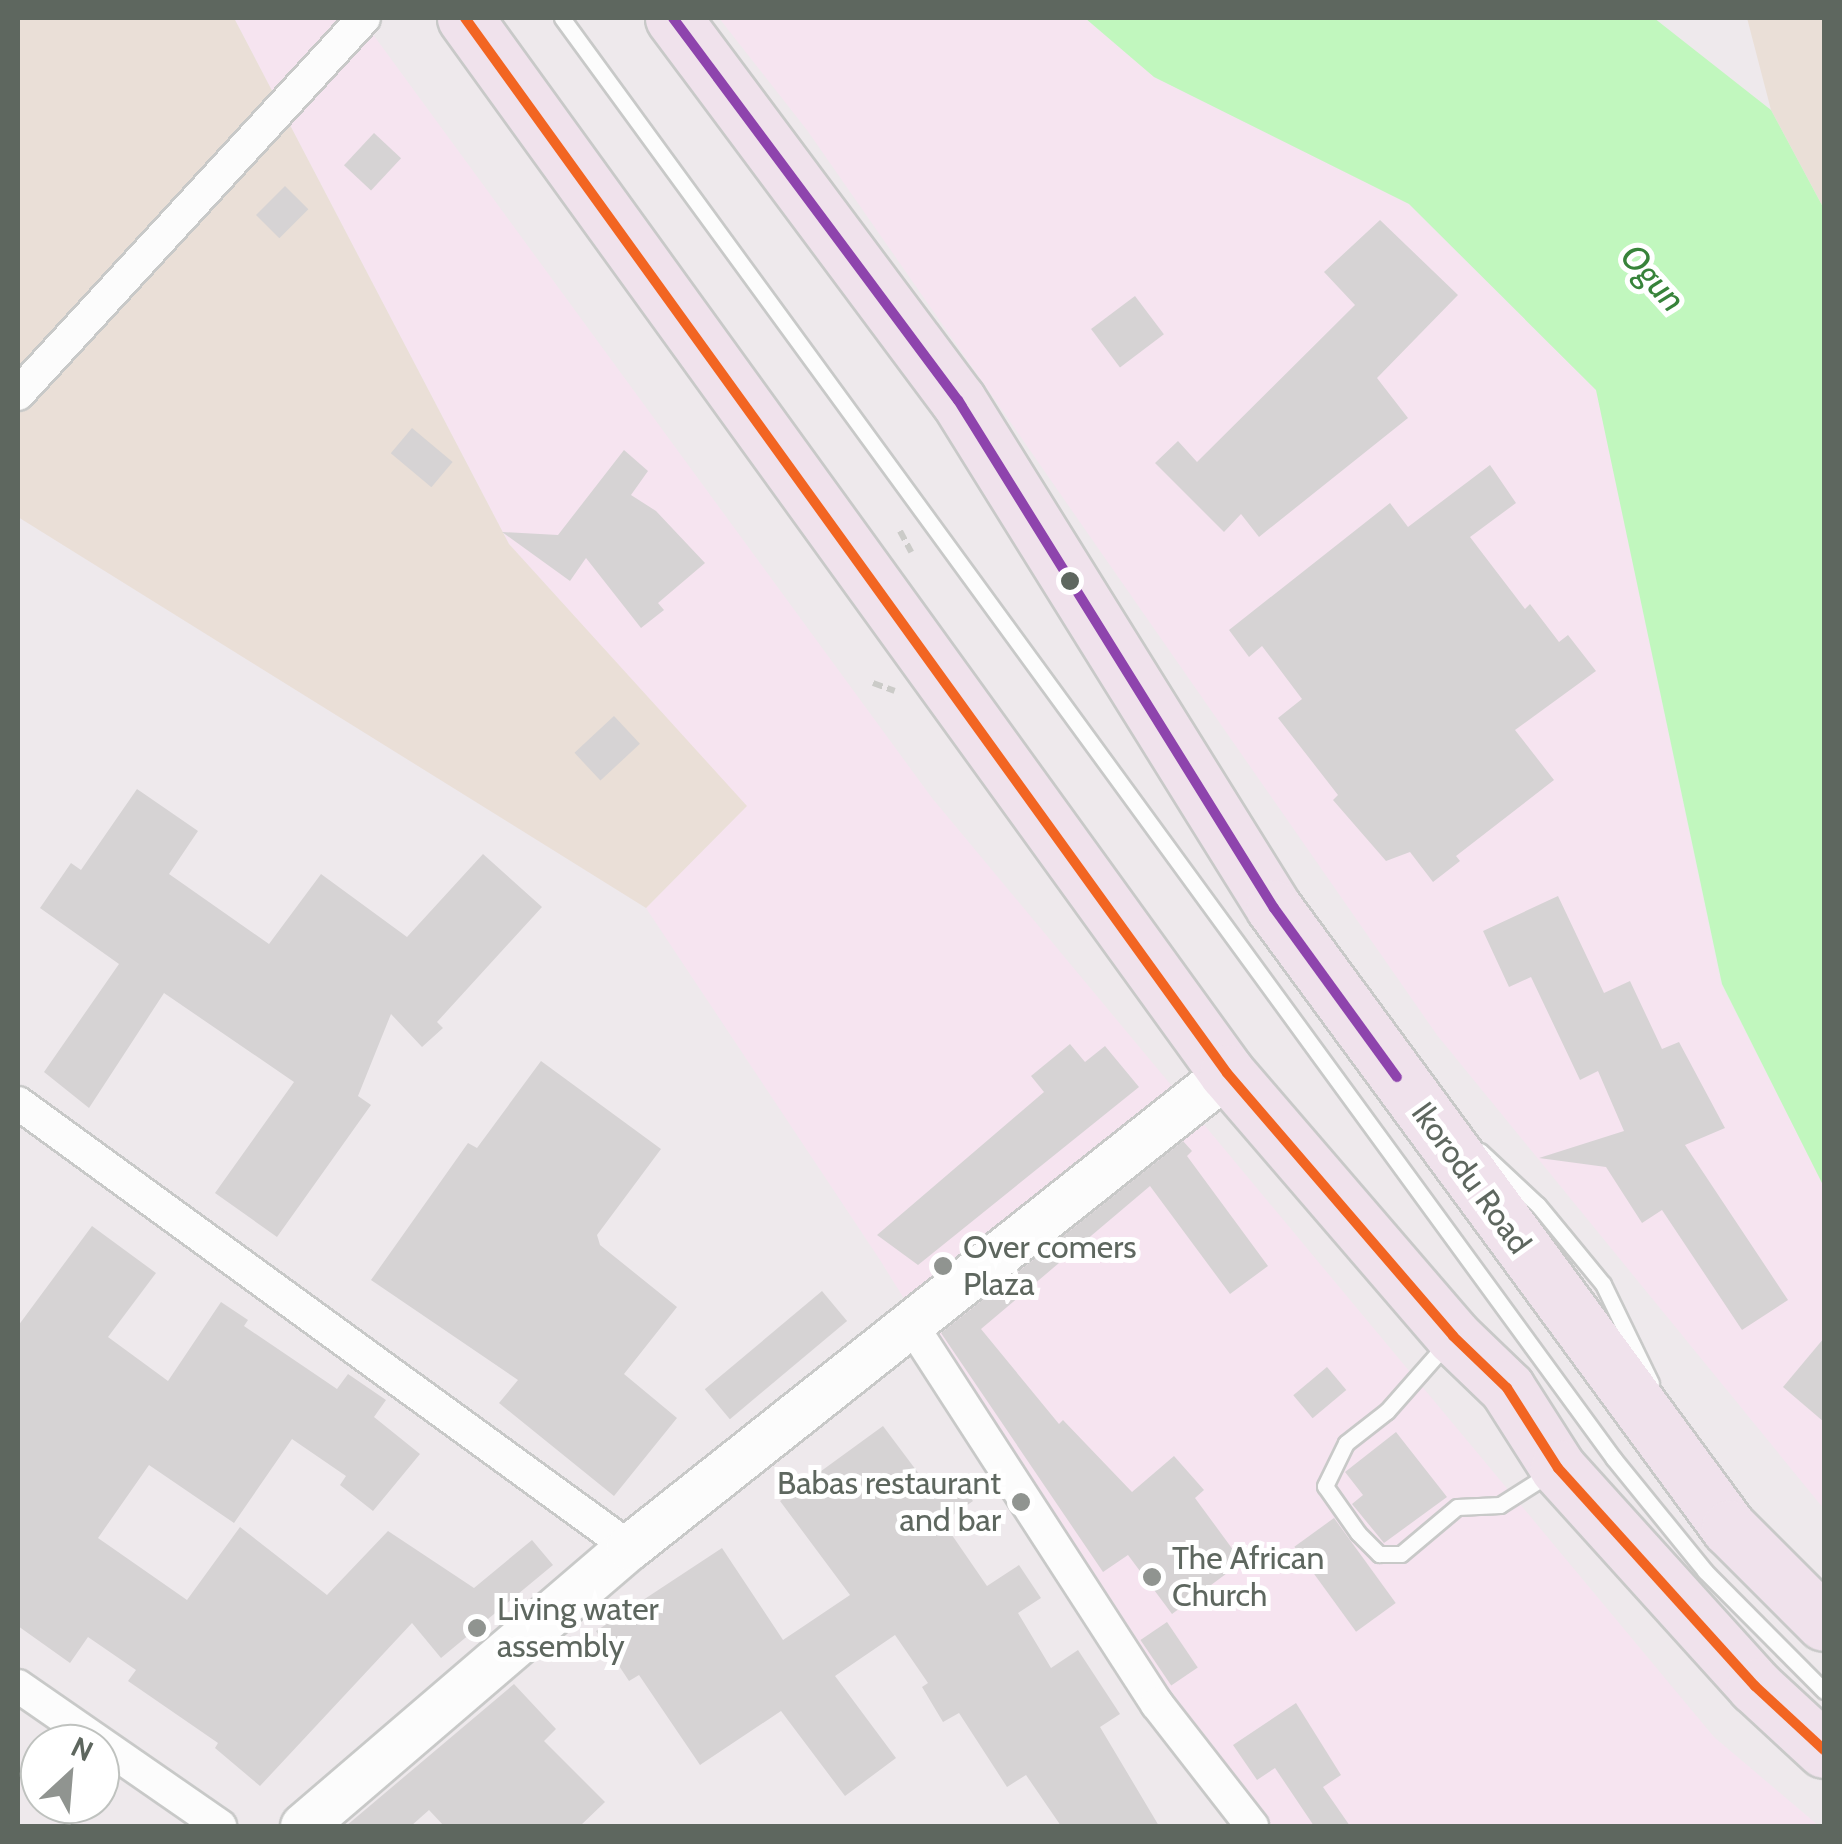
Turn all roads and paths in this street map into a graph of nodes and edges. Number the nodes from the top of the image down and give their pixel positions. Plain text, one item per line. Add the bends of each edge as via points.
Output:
1 (364, 18) edge
2 (465, 18) edge
3 (562, 18) edge
4 (673, 18) edge
5 (18, 394) edge
6 (1227, 1073) junction
7 (18, 1104) edge
8 (911, 1324) junction
9 (1453, 1336) junction
10 (1558, 1468) junction
11 (628, 1547) junction
12 (1824, 1623) edge
13 (18, 1686) edge
14 (1824, 1690) edge
15 (1824, 1750) edge
16 (220, 1826) edge
17 (303, 1826) edge
18 (1252, 1826) edge

1 - 5 street
2 - 6 highway
3 - 14 lane via 1614,1458 1705,1571
4 - 12 highway, Ikorodu Road via 958,400 1274,908 1729,1528
6 - 8 street
6 - 9 highway
7 - 11 street
8 - 11 street
8 - 18 street via 1156,1704
9 - 10 highway via 1507,1388
9 - 10 lane via 1387,1411 1346,1443 1326,1486 1358,1533 1379,1554 1401,1554 1457,1507 1500,1505
10 - 15 highway via 1755,1686
11 - 17 street
13 - 16 street

